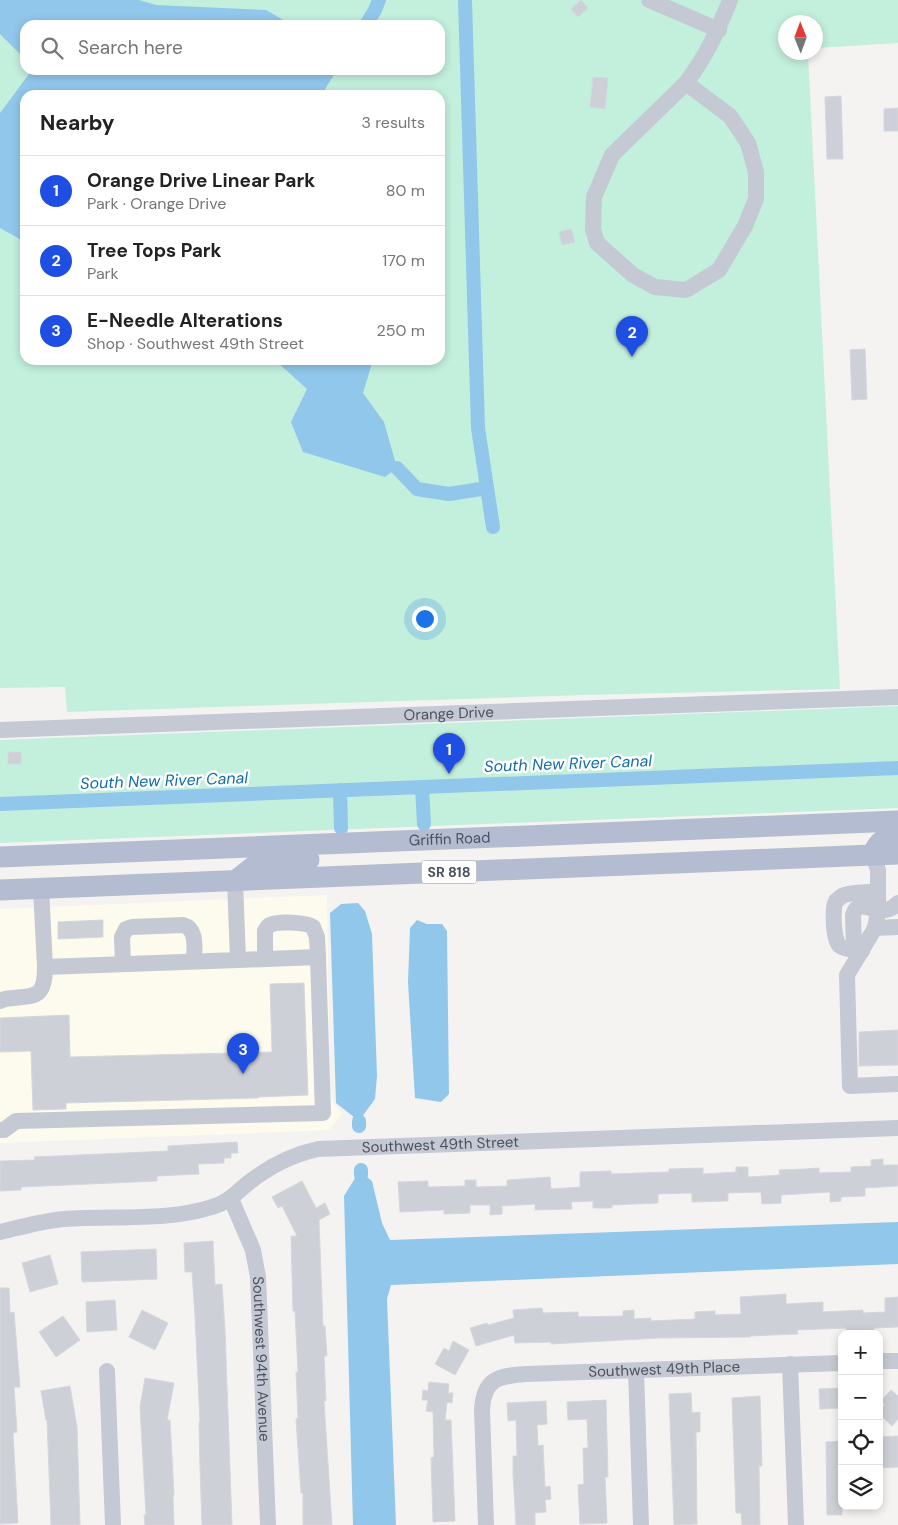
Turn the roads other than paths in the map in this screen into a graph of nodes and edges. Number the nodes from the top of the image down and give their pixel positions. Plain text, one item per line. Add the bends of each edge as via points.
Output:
1 (649, 0) edge
2 (730, 0) edge
3 (718, 30) junction
4 (686, 83) junction
5 (898, 697) edge
6 (0, 730) edge
7 (898, 821) edge
8 (706, 829) junction
9 (898, 836) edge
10 (464, 839) junction
11 (898, 854) edge
12 (873, 855) junction
13 (0, 857) edge
14 (503, 870) junction
15 (235, 881) junction
16 (41, 888) junction
17 (0, 890) edge
18 (898, 903) edge
19 (872, 904) junction
20 (898, 927) edge
21 (875, 928) junction
22 (858, 950) junction
23 (318, 957) junction
24 (265, 958) junction
25 (238, 960) junction
26 (194, 961) junction
27 (123, 964) junction
28 (45, 967) junction
29 (0, 1002) edge
30 (898, 1084) edge
31 (898, 1128) edge
32 (0, 1130) edge
33 (231, 1199) junction
34 (0, 1232) edge
35 (883, 1361) edge
36 (898, 1361) edge
37 (838, 1363) edge
38 (790, 1364) junction
39 (107, 1371) dead end
40 (636, 1371) junction
41 (113, 1525) edge
42 (268, 1525) edge
43 (486, 1525) edge
44 (641, 1525) edge
45 (796, 1525) edge

1 - 3 street
2 - 3 street
3 - 4 street
4 - 4 street via 612,155 594,197 597,243 633,275 655,287 686,290 718,270 745,226 756,199 756,172 748,144 730,116
5 - 6 street, Orange Drive
7 - 8 main road, Griffin Road / SR 818
8 - 10 main road, Griffin Road / SR 818
8 - 14 main road via 692,849 535,861
9 - 12 main road via 882,840
10 - 13 main road, Griffin Road / SR 818
10 - 15 main road via 418,855 260,862
11 - 12 main road, SR 818
12 - 14 main road, SR 818
12 - 19 street via 869,871
14 - 15 main road, SR 818
15 - 16 main road, SR 818
15 - 25 street
16 - 17 main road, SR 818
16 - 28 street
18 - 19 street via 885,911
19 - 21 street
19 - 22 street via 849,893 837,900 834,908 837,944
20 - 21 street
21 - 22 street
22 - 30 street via 847,976 850,1086
23 - 24 street
23 - 24 street via 314,927 305,923 267,927
23 - 32 street via 323,1113 16,1121
24 - 25 street
25 - 26 street
26 - 27 street
26 - 27 street via 193,934 188,926 132,927 126,929 122,937
27 - 28 street
28 - 29 street via 45,983 37,994
31 - 33 street, Southwest 49th Street via 318,1149 277,1164
33 - 34 street, Southwest 49th Street via 183,1214 64,1219
33 - 42 street, Southwest 94th Avenue via 253,1250 258,1277
35 - 36 street
37 - 38 street, Southwest 49th Place
38 - 40 street, Southwest 49th Place
38 - 45 street
39 - 41 street
40 - 43 street, Southwest 49th Place via 510,1375 490,1384 482,1409
40 - 44 street

